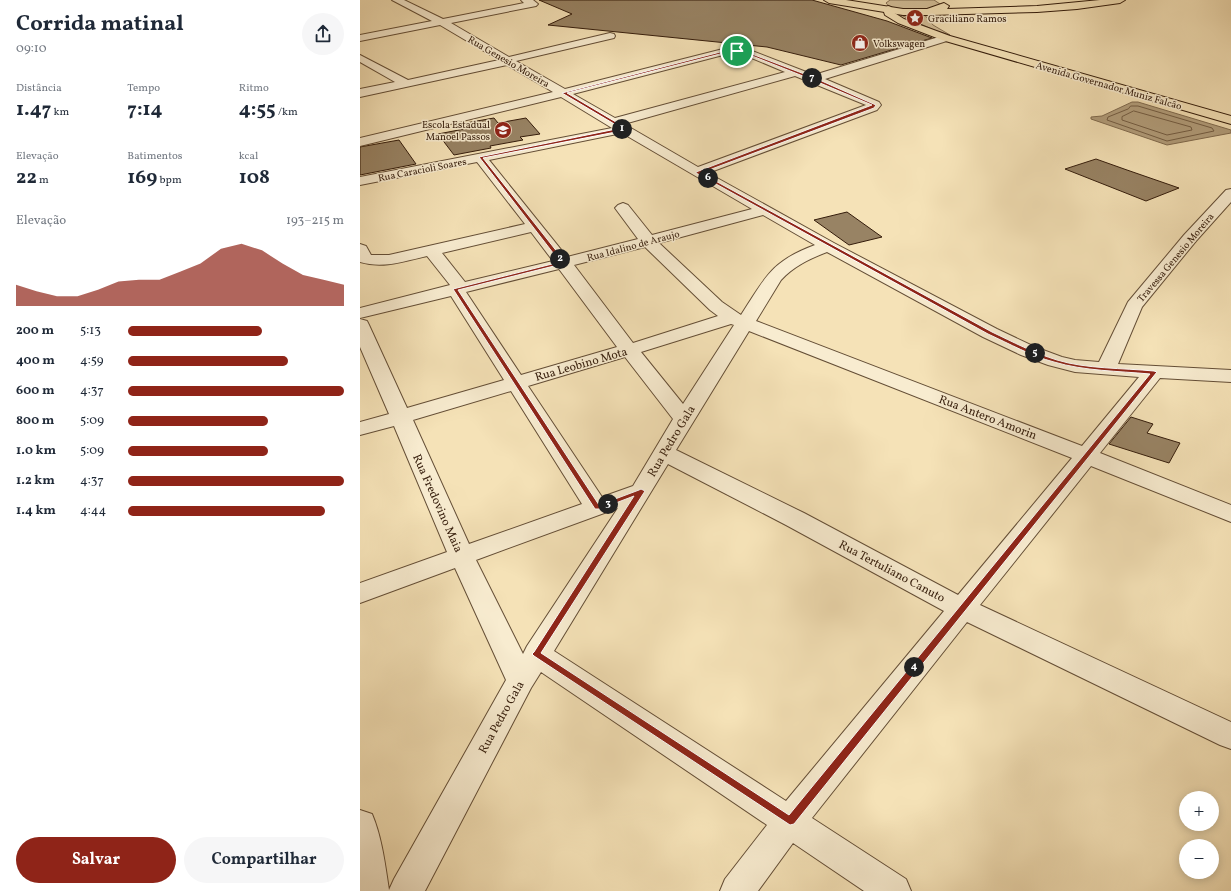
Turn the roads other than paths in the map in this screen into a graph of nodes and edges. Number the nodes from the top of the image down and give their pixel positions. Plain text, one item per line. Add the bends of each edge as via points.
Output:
1 (397, 0) edge
2 (829, 0) edge
3 (940, 0) edge
4 (1096, 0) edge
5 (1120, 0) edge
6 (527, 3) edge
7 (886, 6) edge
8 (929, 12) junction
9 (442, 22) junction
10 (610, 36) dead end
11 (360, 38) edge
12 (946, 38) junction
13 (987, 49) junction
14 (360, 58) edge
15 (507, 61) junction
16 (796, 72) junction
17 (814, 79) junction
18 (405, 83) junction
19 (564, 93) junction
20 (360, 94) edge
21 (1231, 120) edge
22 (619, 126) junction
23 (360, 142) edge
24 (480, 158) junction
25 (697, 172) junction
26 (360, 182) edge
27 (1229, 197) edge
28 (623, 208) dead end
29 (766, 210) junction
30 (535, 226) junction
31 (648, 241) junction
32 (828, 246) junction
33 (360, 249) edge
34 (432, 251) junction
35 (563, 263) junction
36 (458, 288) junction
37 (360, 313) edge
38 (738, 321) junction
39 (360, 325) edge
40 (629, 350) junction
41 (1106, 369) junction
42 (1154, 372) junction
43 (1231, 376) edge
44 (517, 383) junction
45 (400, 418) junction
46 (684, 419) junction
47 (360, 429) edge
48 (664, 453) junction
49 (1087, 456) junction
50 (641, 491) junction
51 (597, 508) junction
52 (1231, 514) edge
53 (462, 557) junction
54 (360, 593) edge
55 (961, 608) junction
56 (536, 654) junction
57 (521, 680) junction
58 (1231, 736) edge
59 (790, 821) junction
60 (360, 825) edge
61 (372, 891) edge
62 (406, 891) edge
63 (737, 891) edge
64 (894, 891) edge

1 - 9 street, Rua Genesio Moreira
2 - 7 main road via 873,8
3 - 4 main road via 999,6
3 - 8 main road via 944,3 943,8
5 - 8 main road via 1037,9
6 - 9 street
7 - 8 main road via 903,12
7 - 12 main road, Avenida Governador Muniz Falcão via 888,12 901,21
8 - 13 main road, Avenida Governador Muniz Falcão via 933,24
9 - 11 street
9 - 15 street, Rua Genesio Moreira
10 - 15 street
12 - 13 main road, Avenida Governador Muniz Falcão
12 - 17 street
13 - 21 main road, Avenida Governador Muniz Falcão
14 - 18 street
15 - 18 street
15 - 19 street, Rua Genesio Moreira
16 - 17 street
16 - 19 street via 743,51 728,51
16 - 22 street, Rua Caracioli Soares
17 - 25 street via 875,105
18 - 20 street
19 - 22 street, Rua Genesio Moreira
19 - 23 street
22 - 24 street, Rua Caracioli Soares
22 - 25 street, Rua Genesio Moreira
24 - 26 street, Rua Caracioli Soares
24 - 30 street
25 - 29 street, Rua Genesio Moreira
27 - 41 street, Travessa Genesio Moreira via 1190,238 1134,306
28 - 31 street, Rua Antero Amorin
29 - 31 street, Rua Idalino de Araujo
29 - 32 street, Rua Genesio Moreira
30 - 34 street
30 - 35 street
31 - 35 street, Rua Idalino de Araujo
31 - 38 street, Rua Antero Amorin via 716,306
32 - 38 street, Rua Pedro Gala via 798,257 784,266
32 - 41 street, Rua Genesio Moreira via 1028,351 1075,366
33 - 34 street via 365,258 371,260 388,260
34 - 36 street
35 - 36 street, Rua Idalino de Araujo
35 - 40 street
36 - 37 street, Rua Idalino de Araujo
36 - 44 street
38 - 40 street, Rua Leobino Mota
38 - 46 street, Rua Pedro Gala
38 - 49 street, Rua Antero Amorin
39 - 45 street, Rua Fredovino Maia
40 - 44 street, Rua Leobino Mota
40 - 46 street
41 - 42 street, Rua Genesio Moreira
42 - 43 street, Rua Genesio Moreira
42 - 49 street
44 - 45 street, Rua Leobino Mota
44 - 51 street
45 - 47 street, Rua Leobino Mota
45 - 53 street, Rua Fredovino Maia
46 - 48 street, Rua Pedro Gala
48 - 50 street, Rua Pedro Gala
48 - 55 street, Rua Tertuliano Canuto via 795,519
49 - 52 street, Rua Antero Amorin
49 - 55 street
50 - 51 street
50 - 56 street, Rua Pedro Gala
51 - 53 street
53 - 54 street
53 - 57 street, Rua Fredovino Maia
55 - 58 street, Rua Tertuliano Canuto
55 - 59 street
56 - 57 street, Rua Pedro Gala
56 - 59 street
57 - 62 street, Rua Pedro Gala
59 - 63 street
59 - 64 street
60 - 61 street

